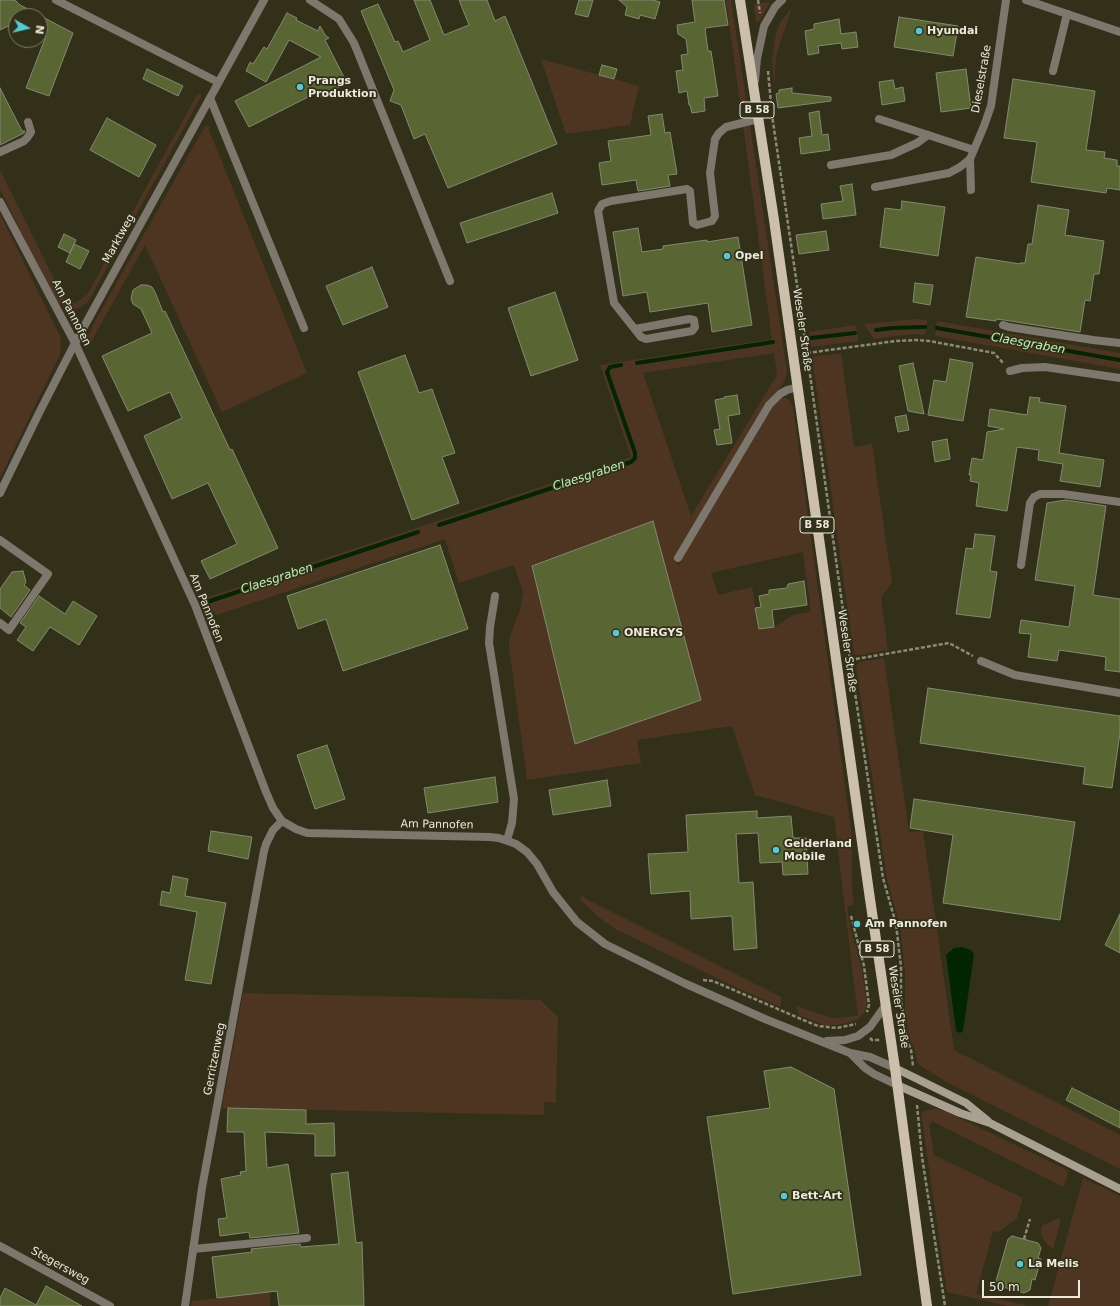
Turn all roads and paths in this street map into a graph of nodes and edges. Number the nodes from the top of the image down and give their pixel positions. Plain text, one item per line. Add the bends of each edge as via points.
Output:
1 (56, 0) edge
2 (264, 0) edge
3 (310, 0) edge
4 (740, 0) edge
5 (758, 0) edge
6 (782, 0) edge
7 (1006, 0) edge
8 (1026, 0) edge
9 (1067, 14) junction
10 (768, 19) junction
11 (1120, 32) edge
12 (768, 69) dead end
13 (1053, 71) dead end
14 (218, 82) junction
15 (754, 87) junction
16 (210, 98) junction
17 (879, 118) dead end
18 (758, 119) junction
19 (28, 122) dead end
20 (928, 135) junction
21 (974, 150) junction
22 (0, 152) edge
23 (970, 159) junction
24 (831, 165) dead end
25 (875, 187) dead end
26 (971, 190) dead end
27 (0, 202) edge
28 (450, 281) dead end
29 (1003, 324) dead end
30 (304, 328) dead end
31 (635, 329) junction
32 (75, 343) junction
33 (1120, 343) edge
34 (807, 353) junction
35 (1010, 371) joint
36 (1120, 378) edge
37 (798, 387) junction
38 (0, 493) edge
39 (1120, 502) edge
40 (0, 540) edge
41 (678, 558) dead end
42 (1021, 566) dead end
43 (495, 596) dead end
44 (0, 623) edge
45 (850, 660) junction
46 (981, 661) joint
47 (1120, 693) edge
48 (282, 821) junction
49 (507, 840) junction
50 (851, 916) dead end
51 (718, 983) dead end
52 (885, 1006) junction
53 (860, 1022) junction
54 (865, 1031) junction
55 (906, 1037) junction
56 (891, 1039) junction
57 (821, 1041) junction
58 (850, 1053) junction
59 (895, 1068) junction
60 (914, 1077) junction
61 (897, 1085) junction
62 (916, 1095) junction
63 (990, 1123) junction
64 (1120, 1189) edge
65 (1030, 1219) dead end
66 (307, 1238) dead end
67 (1024, 1239) dead end
68 (0, 1246) edge
69 (193, 1249) junction
70 (110, 1306) edge
71 (185, 1306) edge
72 (927, 1306) edge
73 (945, 1306) edge

1 - 14 street
2 - 14 street, Marktweg
3 - 28 street via 339,19 354,43
4 - 15 main road, Weseler Straße / B 58
5 - 10 path via 760,14
6 - 10 street
7 - 21 street, Dieselstraße via 991,106
8 - 9 street
9 - 11 street
9 - 13 street
10 - 15 street via 761,39
12 - 34 path via 772,115
14 - 16 street, Marktweg
15 - 18 main road, Weseler Straße / B 58
16 - 30 street
16 - 32 street, Marktweg
17 - 20 street
18 - 31 street via 726,127 715,139 710,173 715,216 712,221 697,225 693,223 690,191 687,189 602,204 598,211 614,303
18 - 37 main road, Weseler Straße / B 58
19 - 22 street via 31,132 28,138
20 - 21 street
20 - 24 street via 917,144 892,155
21 - 23 street, Dieselstraße
23 - 25 street via 949,173
23 - 26 street
27 - 32 street, Am Pannofen
29 - 33 street
31 - 31 street via 646,339 692,331 694,320
32 - 38 street, Marktweg
32 - 48 street, Am Pannofen via 195,606 266,792
34 - 35 path via 916,340 994,353
34 - 45 path
35 - 36 street via 1045,367
37 - 41 street via 780,394 769,404
37 - 52 main road, Weseler Straße / B 58
39 - 42 street via 1064,494 1040,494 1034,497 1030,503
40 - 44 street via 48,574 9,630
43 - 49 street via 489,642 514,799 512,823
45 - 46 path via 949,643
45 - 55 path via 883,878 896,924
46 - 47 street via 1015,675
48 - 49 street, Am Pannofen via 296,829 313,833 490,837
48 - 69 street, Gerritzenweg via 273,830 264,852
49 - 57 street, Am Pannofen via 527,852 565,908 577,922 605,944 698,989
50 - 53 path via 864,966 869,1005
51 - 53 path via 818,1026 837,1028
52 - 54 street
52 - 56 main road, Weseler Straße / B 58
53 - 54 path
54 - 56 path via 872,1040
54 - 57 street via 845,1040
55 - 56 path
55 - 60 path via 911,1050
56 - 59 main road, Weseler Straße / B 58
57 - 58 street, Am Pannofen
58 - 59 street via 870,1057
58 - 61 street via 874,1074
59 - 60 main road
59 - 61 main road, Weseler Straße / B 58
60 - 63 main road via 966,1103
61 - 62 main road
61 - 72 main road, Weseler Straße / B 58
62 - 63 main road
62 - 73 path via 922,1157
63 - 64 main road
65 - 67 path
66 - 69 street
68 - 70 street, Stegersweg
69 - 71 street, Gerritzenweg

